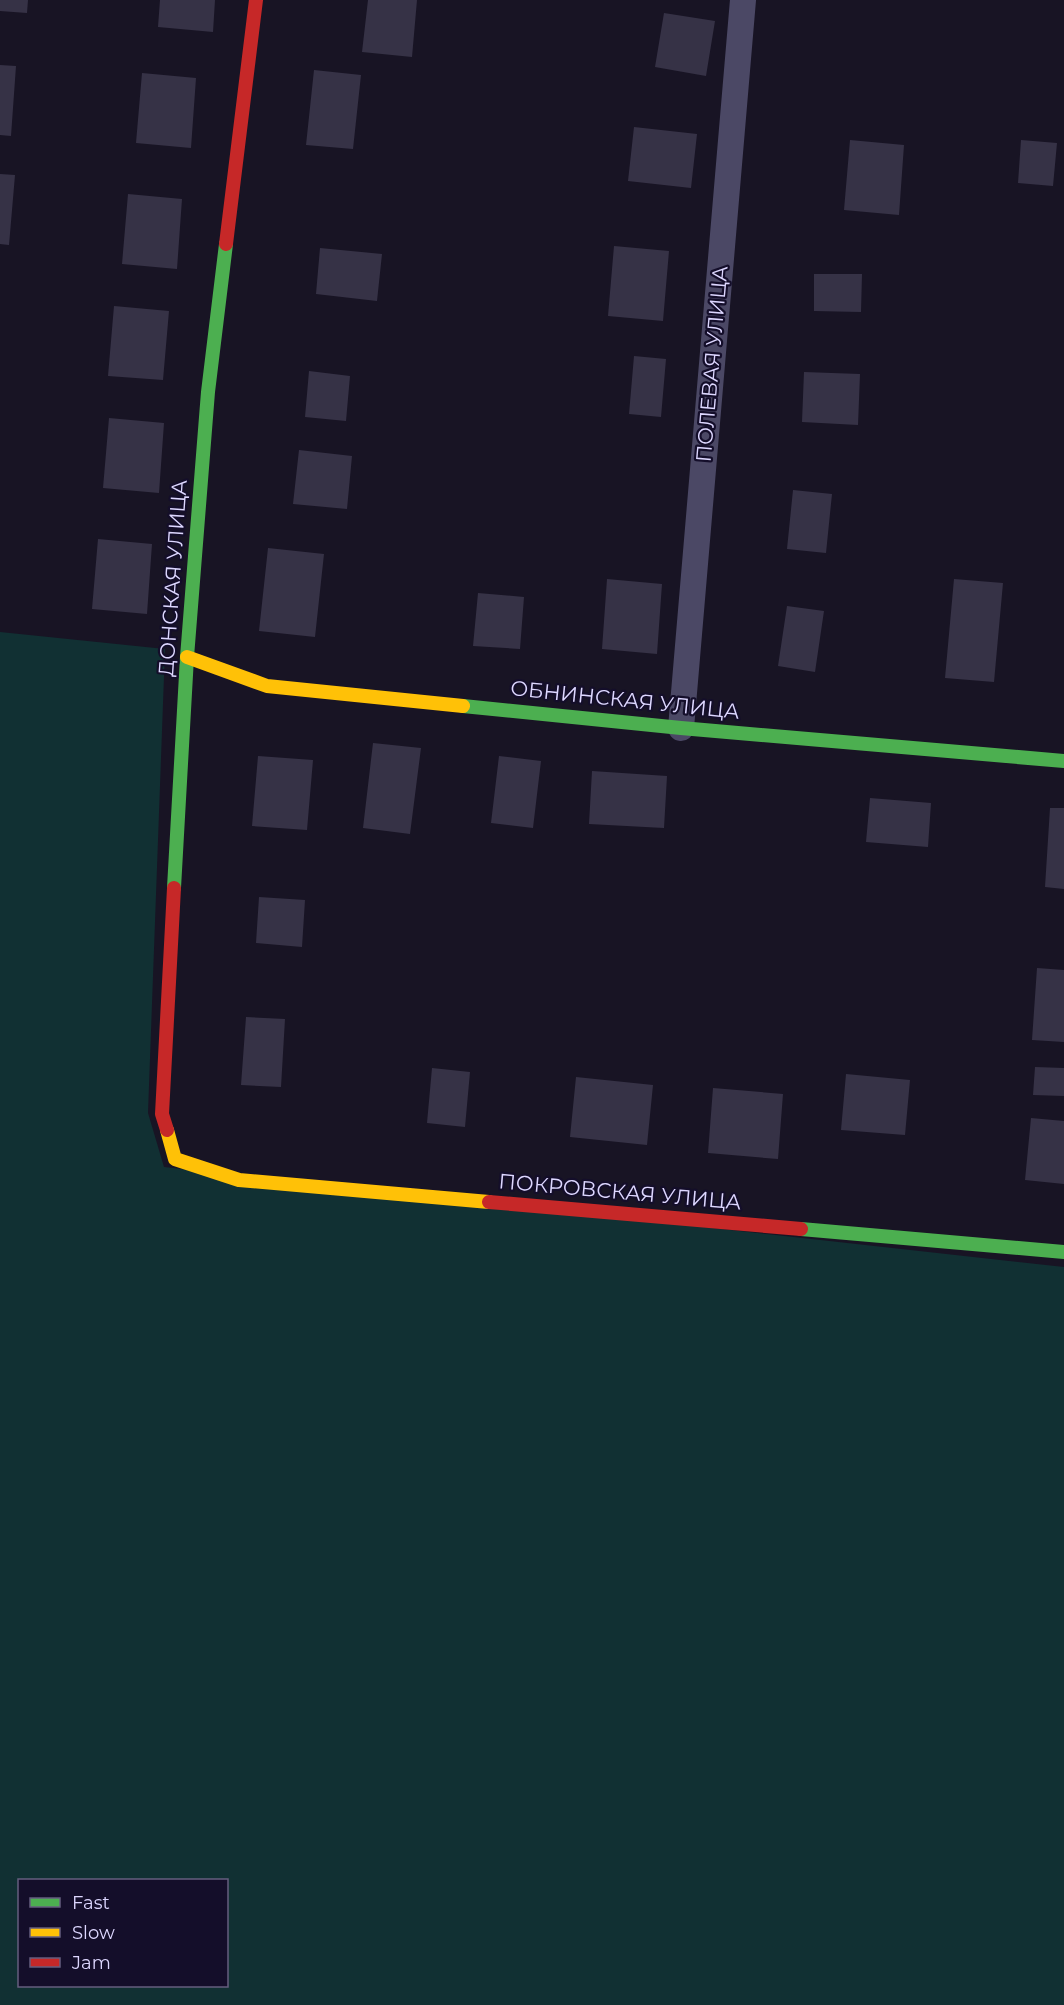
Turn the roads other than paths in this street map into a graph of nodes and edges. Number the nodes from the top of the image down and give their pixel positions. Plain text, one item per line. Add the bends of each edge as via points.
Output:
1 (256, 0) edge
2 (742, 0) edge
3 (187, 657) junction
4 (681, 728) junction
5 (1064, 760) edge
6 (175, 1159) joint
7 (1064, 1252) edge

1 - 3 street, ДОНСКАЯ УЛИЦА via 208,392
2 - 4 street, ПОЛЕВАЯ УЛИЦА
3 - 4 street, ОБНИНСКАЯ УЛИЦА via 267,686
3 - 6 street, ДОНСКАЯ УЛИЦА via 162,1114
4 - 5 street, ОБНИНСКАЯ УЛИЦА
6 - 7 street, ПОКРОВСКАЯ УЛИЦА via 239,1180

